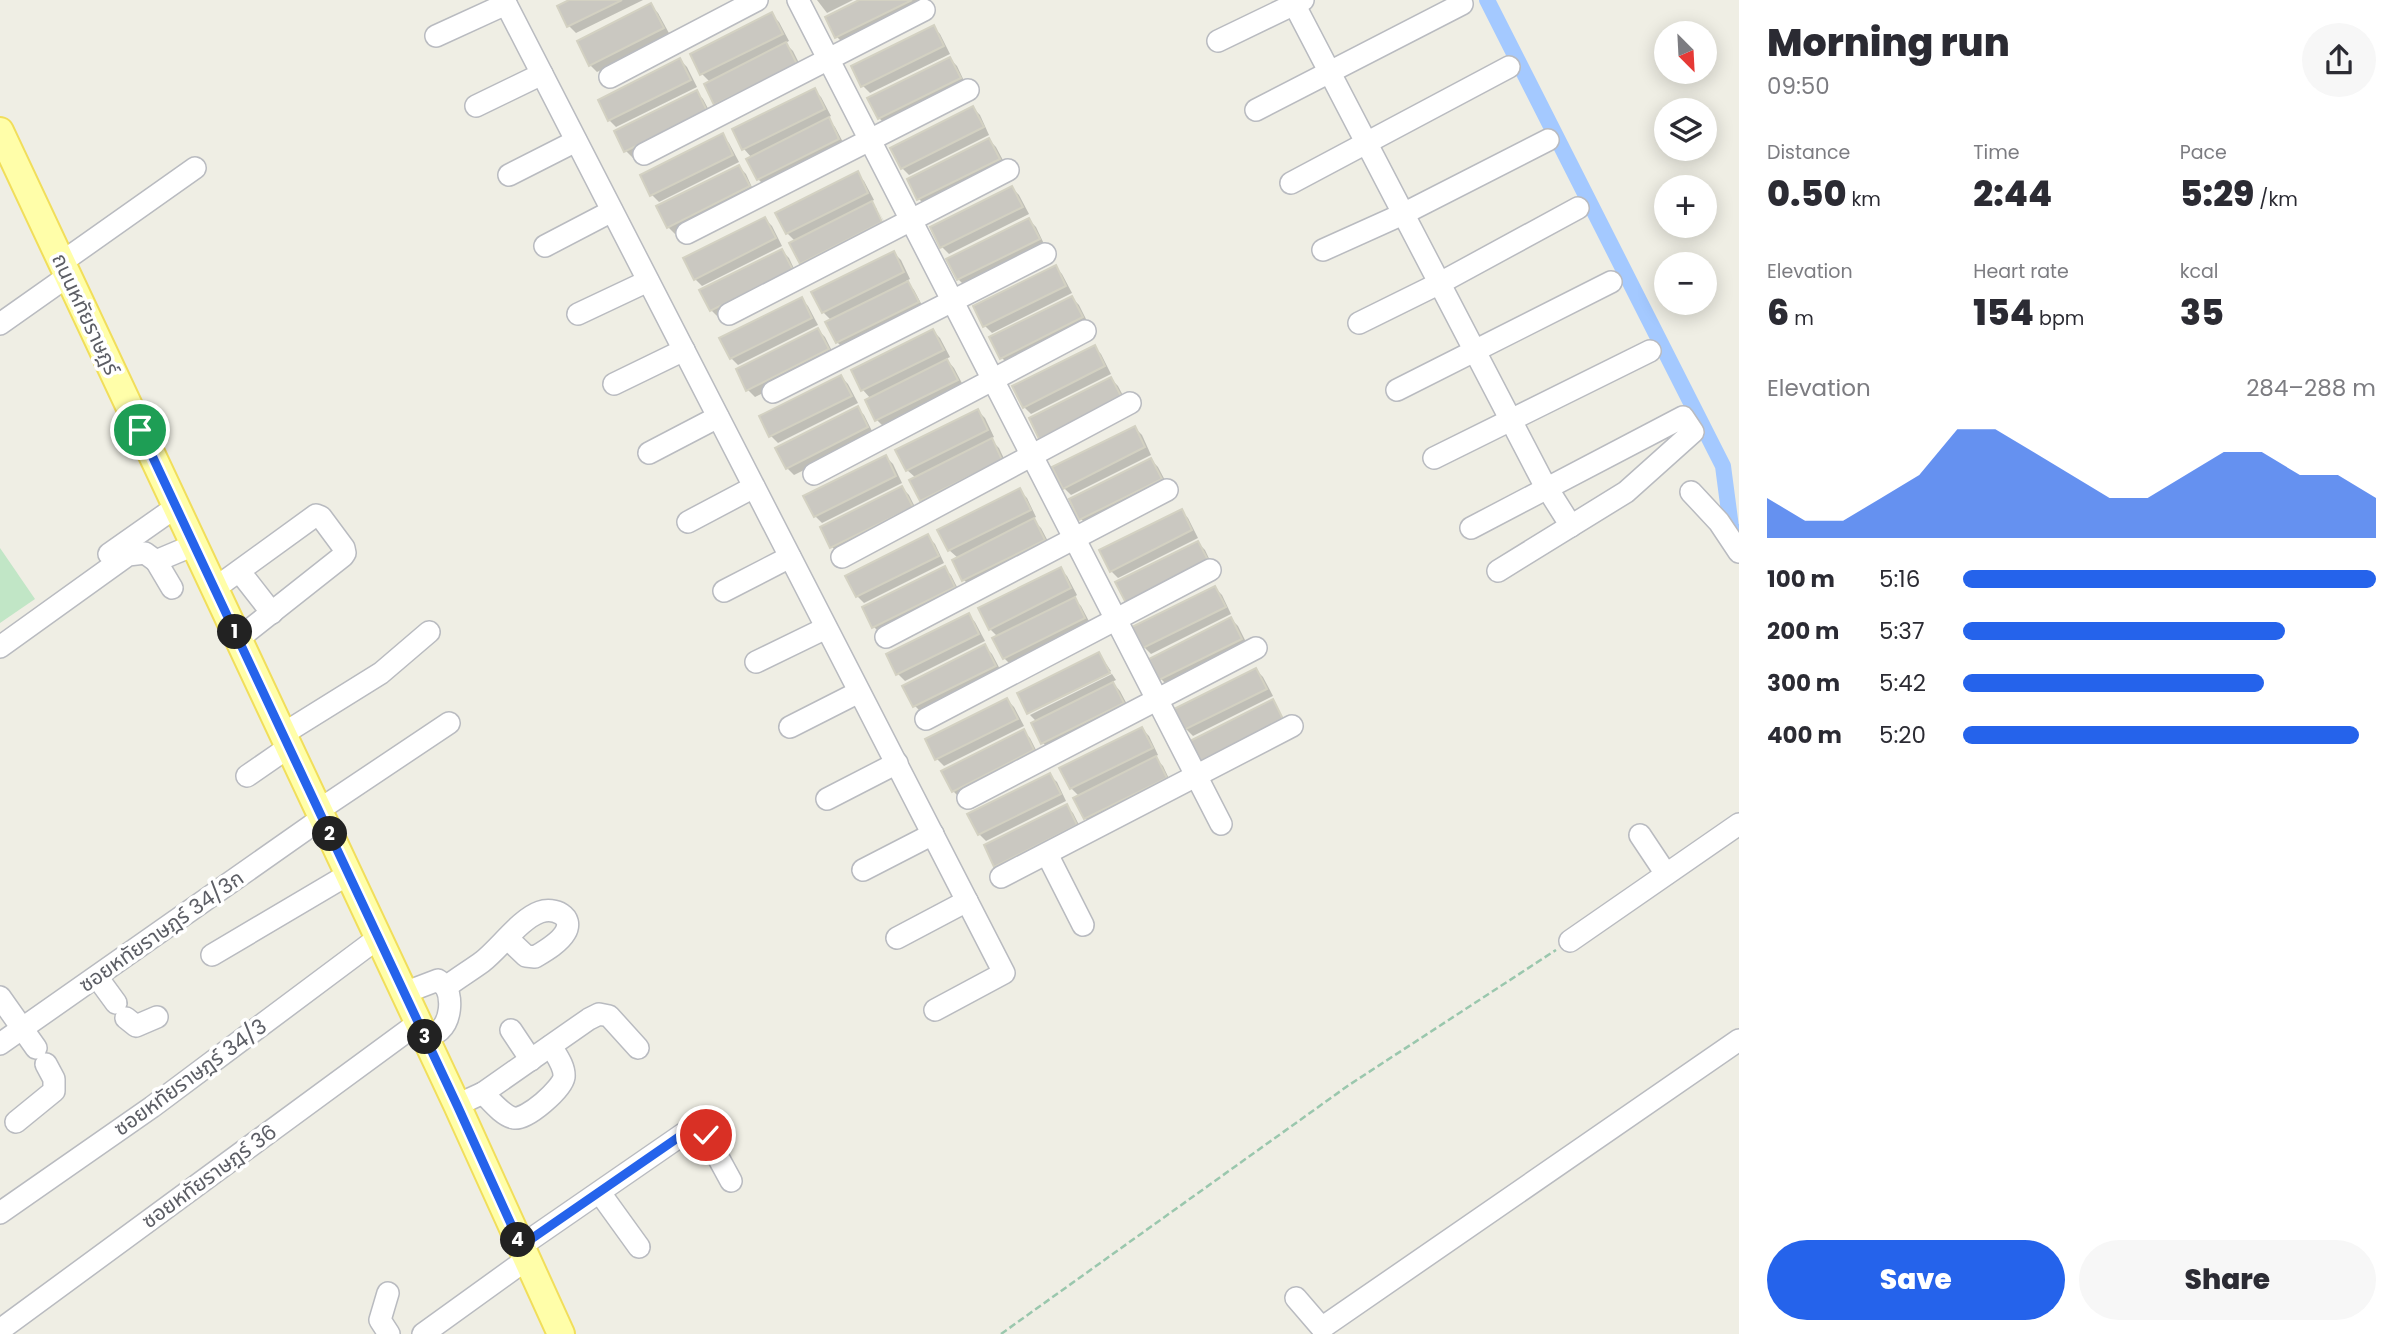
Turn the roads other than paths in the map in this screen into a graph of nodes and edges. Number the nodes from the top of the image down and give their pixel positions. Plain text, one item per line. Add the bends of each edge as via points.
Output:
1 (757, 0) edge
2 (798, 0) edge
3 (505, 2) edge
4 (1297, 2) edge
5 (1462, 4) dead end
6 (924, 10) dead end
7 (436, 36) dead end
8 (1218, 41) dead end
9 (828, 59) junction
10 (1509, 67) dead end
11 (1331, 73) junction
12 (542, 74) junction
13 (610, 77) dead end
14 (968, 90) dead end
15 (477, 106) dead end
16 (1256, 110) dead end
17 (0, 131) edge
18 (1548, 140) dead end
19 (576, 141) junction
20 (871, 142) junction
21 (1367, 143) junction
22 (644, 154) dead end
23 (195, 168) dead end
24 (1008, 170) dead end
25 (509, 175) dead end
26 (1291, 183) dead end
27 (1578, 208) dead end
28 (612, 211) junction
29 (1403, 214) junction
30 (911, 220) junction
31 (687, 233) dead end
32 (545, 246) dead end
33 (1322, 250) dead end
34 (1045, 254) dead end
35 (65, 269) junction
36 (648, 281) junction
37 (1611, 282) dead end
38 (1440, 283) junction
39 (953, 302) junction
40 (578, 314) dead end
41 (729, 314) dead end
42 (1359, 323) dead end
43 (0, 324) edge
44 (1085, 331) dead end
45 (684, 350) junction
46 (1474, 351) junction
47 (1650, 351) dead end
48 (992, 379) junction
49 (614, 384) dead end
50 (1397, 390) dead end
51 (773, 392) dead end
52 (1130, 404) dead end
53 (718, 417) junction
54 (1511, 421) junction
55 (649, 453) dead end
56 (1032, 456) junction
57 (1434, 458) dead end
58 (814, 474) dead end
59 (754, 487) junction
60 (1547, 489) junction
61 (1167, 490) dead end
62 (1691, 492) dead end
63 (176, 507) junction
64 (688, 522) dead end
65 (1571, 526) junction
66 (1471, 527) dead end
67 (1074, 538) junction
68 (194, 545) junction
69 (1739, 552) edge
70 (790, 557) junction
71 (842, 557) dead end
72 (156, 561) junction
73 (1210, 570) dead end
74 (1498, 571) dead end
75 (240, 572) junction
76 (172, 587) dead end
77 (214, 589) junction
78 (724, 591) dead end
79 (272, 614) junction
80 (1116, 619) junction
81 (827, 628) junction
82 (429, 632) dead end
83 (0, 633) edge
84 (886, 637) dead end
85 (238, 639) junction
86 (0, 647) edge
87 (1256, 648) dead end
88 (757, 662) dead end
89 (859, 692) junction
90 (1157, 700) junction
91 (926, 719) dead end
92 (449, 723) dead end
93 (1292, 726) dead end
94 (790, 727) dead end
95 (286, 741) junction
96 (897, 764) junction
97 (247, 776) dead end
98 (1196, 776) junction
99 (827, 799) dead end
100 (968, 799) dead end
101 (321, 814) junction
102 (1221, 824) dead end
103 (1739, 824) edge
104 (933, 834) junction
105 (1640, 835) dead end
106 (1047, 854) junction
107 (863, 870) dead end
108 (349, 874) junction
109 (1667, 874) junction
110 (1001, 877) dead end
111 (967, 901) junction
112 (1083, 925) dead end
113 (378, 938) junction
114 (897, 938) dead end
115 (508, 939) dead end
116 (1570, 941) road end
117 (212, 955) dead end
118 (97, 976) junction
119 (446, 986) junction
120 (404, 993) junction
121 (0, 998) edge
122 (935, 1010) dead end
123 (156, 1017) dead end
124 (22, 1029) junction
125 (511, 1030) dead end
126 (422, 1031) junction
127 (1739, 1040) edge
128 (0, 1044) edge
129 (551, 1046) junction
130 (638, 1048) dead end
131 (531, 1060) junction
132 (483, 1093) junction
133 (457, 1105) junction
134 (16, 1122) dead end
135 (730, 1181) dead end
136 (600, 1193) junction
137 (0, 1213) edge
138 (639, 1247) dead end
139 (524, 1252) junction
140 (388, 1293) dead end
141 (1296, 1298) dead end
142 (0, 1330) edge
143 (389, 1334) edge
144 (423, 1334) edge
145 (561, 1334) edge

1 - 13 street
2 - 9 street
3 - 7 street
3 - 12 street
4 - 8 street
4 - 11 street
5 - 11 street
6 - 9 street
9 - 20 street
9 - 22 street
10 - 21 street
11 - 16 street
11 - 21 street
12 - 15 street
12 - 19 street
14 - 20 street
17 - 35 main road, ถนนหทัยราษฎร์
18 - 29 street
19 - 25 street
19 - 28 street
20 - 30 street
20 - 31 street
21 - 26 street
21 - 29 street
23 - 35 street
24 - 30 street
27 - 38 street
28 - 32 street
28 - 36 street
29 - 33 street
29 - 38 street
30 - 39 street
30 - 41 street
34 - 39 street
35 - 43 street
35 - 63 main road, ถนนหทัยราษฎร์
36 - 40 street
36 - 45 street
37 - 46 street
38 - 42 street
38 - 46 street
39 - 48 street
39 - 51 street
44 - 48 street
45 - 49 street
45 - 53 street
46 - 50 street
46 - 54 street
47 - 54 street
48 - 56 street
48 - 58 street
52 - 56 street
53 - 55 street
53 - 59 street
54 - 57 street
54 - 60 street
56 - 67 street
56 - 71 street
59 - 64 street
59 - 70 street
60 - 65 street
60 - 65 street via 1683,417 1693,432 1626,492
60 - 66 street
61 - 67 street
62 - 69 street
63 - 68 main road, ถนนหทัยราษฎร์
63 - 83 street
65 - 74 street
67 - 80 street
67 - 84 street
68 - 72 street
68 - 77 main road, ถนนหทัยราษฎร์
70 - 78 street
70 - 81 street
72 - 76 street
72 - 86 street via 145,553 128,555
73 - 80 street
75 - 77 street
75 - 79 street
75 - 79 street via 312,517 321,517 345,553
77 - 85 main road, ถนนหทัยราษฎร์
79 - 85 street
80 - 90 street
80 - 91 street
81 - 88 street
81 - 89 street
82 - 95 street via 381,673
85 - 95 main road, ถนนหทัยราษฎร์
87 - 90 street
89 - 94 street
89 - 96 street
90 - 98 street
90 - 100 street
92 - 101 street, ซอยหทัยราษฎร์ 34/3ก
93 - 98 street
95 - 97 street
95 - 101 main road, ถนนหทัยราษฎร์
96 - 99 street
96 - 104 street
98 - 102 street
98 - 106 street
101 - 108 main road, ถนนหทัยราษฎร์
101 - 118 street, ซอยหทัยราษฎร์ 34/3ก
103 - 109 street
104 - 107 street
104 - 111 street
105 - 109 street
106 - 110 street
106 - 112 street
108 - 113 main road, ถนนหทัยราษฎร์
108 - 117 street
109 - 116 street
111 - 114 street
111 - 122 street via 1004,973
113 - 120 main road, ถนนหทัยราษฎร์
113 - 137 street, ซอยหทัยราษฎร์ 34/3 via 152,1107
115 - 119 street
118 - 123 street via 136,1026
118 - 124 street, ซอยหทัยราษฎร์ 34/3ก
119 - 120 street via 438,980
119 - 126 street, ซอยหทัยราษฎร์ 36 via 449,1012 442,1028
120 - 126 main road, ถนนหทัยราษฎร์
121 - 124 street
124 - 128 street, ซอยหทัยราษฎร์ 34/3ก
124 - 134 street via 54,1079 54,1091
125 - 131 street
126 - 133 main road, ถนนหทัยราษฎร์
126 - 142 street, ซอยหทัยราษฎร์ 36
127 - 141 street via 1326,1325 1321,1326
129 - 130 street via 599,1014 609,1016
129 - 131 street
129 - 132 street via 563,1079 529,1114 507,1115
131 - 132 street
132 - 133 street
133 - 139 main road, ถนนหทัยราษฎร์
135 - 136 street via 706,1135 689,1130
136 - 138 street
136 - 139 street
139 - 144 street
139 - 145 main road, ถนนหทัยราษฎร์
140 - 143 street via 380,1320

